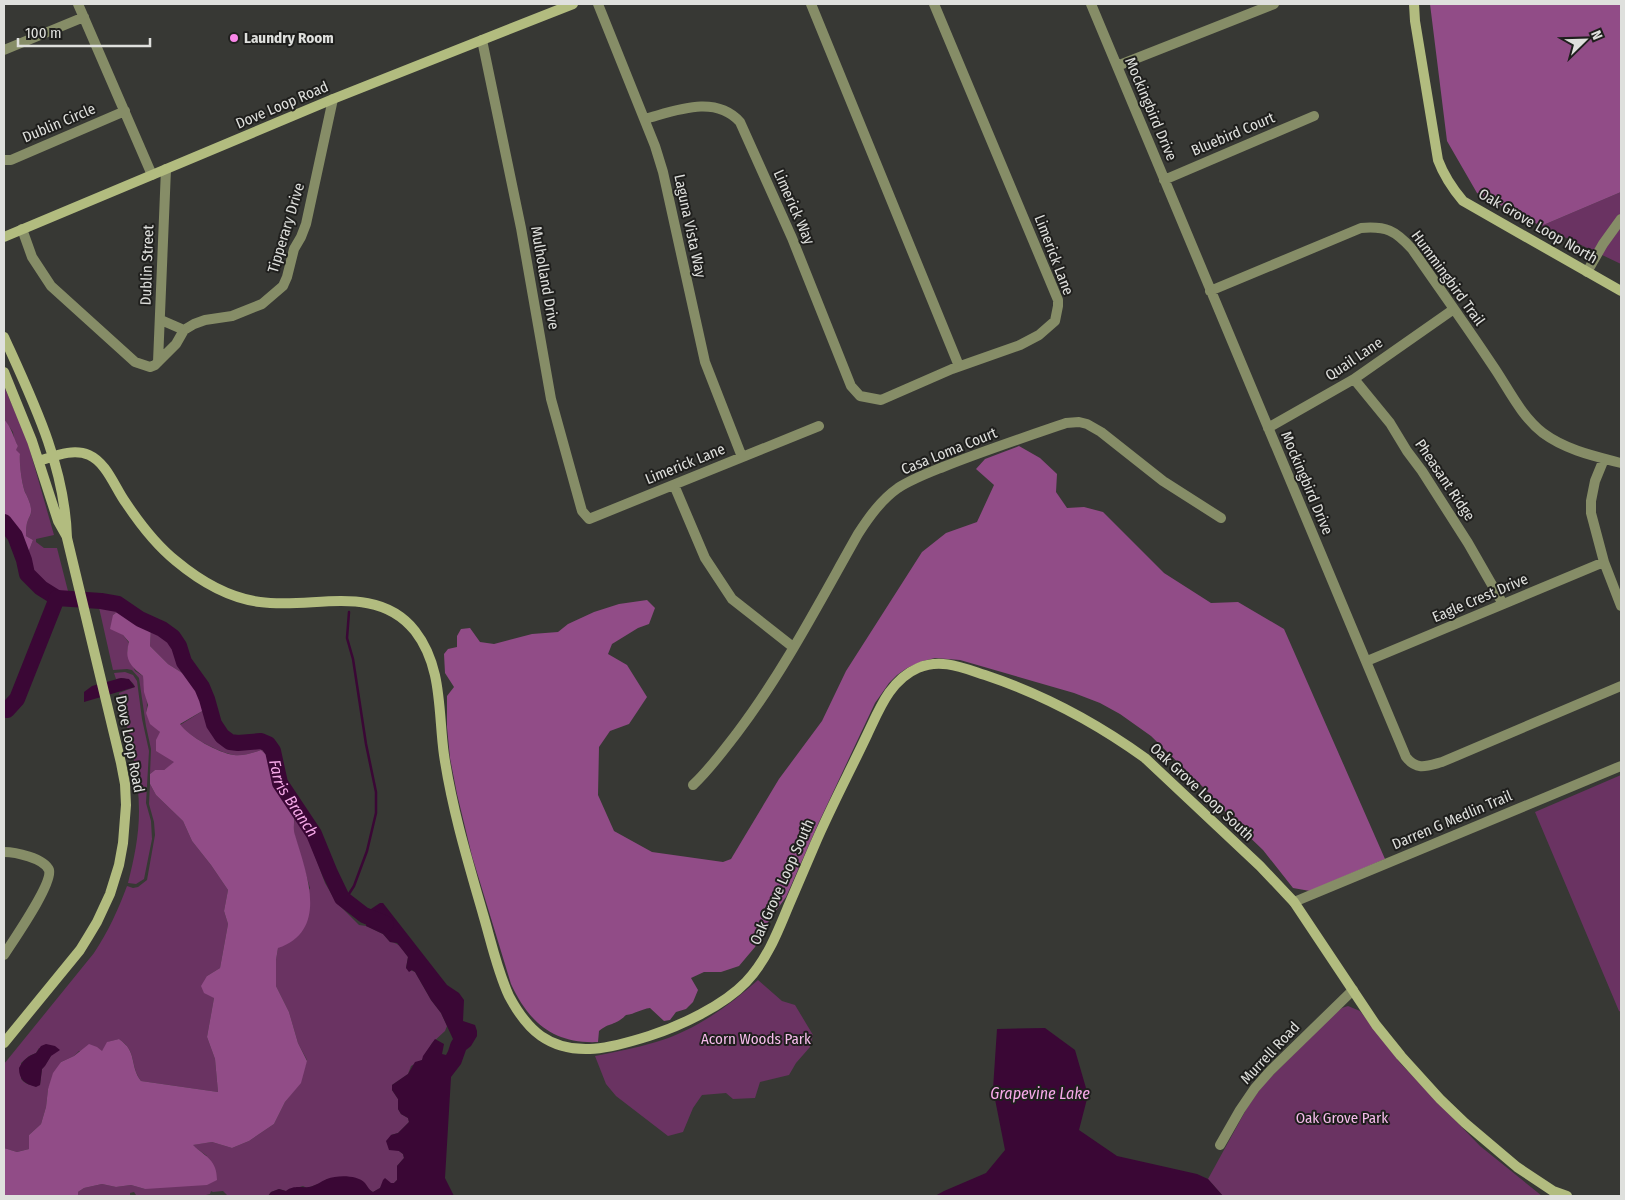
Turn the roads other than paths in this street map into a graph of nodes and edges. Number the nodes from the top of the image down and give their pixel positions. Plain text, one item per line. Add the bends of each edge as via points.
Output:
1 (78, 4) edge
2 (573, 4) edge
3 (598, 4) edge
4 (811, 4) edge
5 (934, 4) edge
6 (1091, 4) edge
7 (1274, 4) edge
8 (1414, 4) edge
9 (84, 17) junction
10 (482, 40) junction
11 (4, 50) edge
12 (1117, 66) junction
13 (333, 99) junction
14 (125, 112) junction
15 (1314, 116) dead end
16 (645, 119) junction
17 (4, 160) edge
18 (166, 169) junction
19 (152, 175) junction
20 (1164, 180) junction
21 (1621, 219) edge
22 (22, 230) junction
23 (4, 237) edge
24 (1586, 272) junction
25 (1210, 291) junction
26 (1621, 291) edge
27 (1454, 308) junction
28 (160, 320) junction
29 (184, 330) junction
30 (4, 337) edge
31 (158, 362) junction
32 (959, 366) junction
33 (4, 372) edge
34 (1354, 379) junction
35 (860, 396) joint
36 (819, 426) dead end
37 (1268, 428) junction
38 (54, 457) junction
39 (742, 457) junction
40 (1604, 459) junction
41 (39, 462) junction
42 (1621, 463) edge
43 (674, 486) junction
44 (1221, 518) dead end
45 (588, 519) joint
46 (67, 538) junction
47 (1604, 562) junction
48 (1503, 604) junction
49 (1621, 606) edge
50 (793, 648) junction
51 (1367, 662) junction
52 (1621, 686) edge
53 (1621, 766) edge
54 (693, 785) dead end
55 (4, 852) edge
56 (1294, 902) junction
57 (4, 955) edge
58 (1353, 990) junction
59 (4, 1043) edge
60 (1220, 1145) dead end
61 (1567, 1196) edge

1 - 9 street
2 - 10 street, Dove Loop Road
3 - 16 street, Laguna Vista Way
4 - 32 street
5 - 32 street, Limerick Lane via 1058,300 1055,321 1038,335
6 - 12 street, Mockingbird Drive
7 - 12 street
8 - 24 street, Oak Grove Loop North via 1438,160 1445,177 1463,201
9 - 11 street
9 - 14 street
10 - 13 street, Dove Loop Road
10 - 45 street, Mulholland Drive via 551,399 582,511
12 - 20 street, Mockingbird Drive
13 - 18 street, Dove Loop Road
13 - 29 street, Tipperary Drive via 306,224 294,249 283,286 262,304 232,316 200,322
14 - 17 street, Dublin Circle via 11,160
14 - 19 street
15 - 20 street, Bluebird Court
16 - 35 street, Limerick Way via 702,106 727,112 740,122 792,238 851,386
16 - 39 street, Laguna Vista Way via 663,172 705,362
18 - 19 street, Dove Loop Road
18 - 28 street, Dublin Street
19 - 22 street, Dove Loop Road
20 - 25 street, Mockingbird Drive
21 - 24 street
22 - 23 street, Dove Loop Road
22 - 31 street via 32,257 51,286 135,362 150,367
24 - 26 street, Oak Grove Loop North
25 - 27 street, Hummingbird Trail via 1361,228 1378,227 1394,232 1404,241
25 - 37 street, Mockingbird Drive
27 - 34 street, Quail Lane
27 - 40 street, Hummingbird Trail via 1521,409 1542,433 1570,448
28 - 29 street
28 - 31 street, Dublin Street
29 - 31 street via 176,344
30 - 38 street, Dove Loop Road
32 - 35 street, Limerick Lane via 881,400
33 - 41 street, Dove Loop Road
34 - 37 street, Quail Lane
34 - 48 street, Pheasant Ridge via 1422,471
36 - 39 street, Limerick Lane
37 - 51 street, Mockingbird Drive
38 - 41 street, Oak Grove Loop South
38 - 46 street, Dove Loop Road via 67,515
38 - 56 street, Oak Grove Loop South via 80,453 94,458 162,549 193,574 218,588 241,598 272,604 339,601 375,605 391,611 412,628 431,660 438,687 451,794 503,982 519,1013 530,1026 542,1037 558,1044 591,1050 658,1033 695,1017 748,980 776,935 820,834 886,698 903,678 930,664 954,664 1028,691 1073,712 1126,744 1152,764
39 - 43 street, Limerick Lane
40 - 42 street, Hummingbird Trail
40 - 47 street via 1595,481 1591,513
41 - 46 street, Dove Loop Road via 58,521
43 - 45 street, Limerick Lane
43 - 50 street via 705,558 732,599
44 - 50 street, Casa Loma Court via 1163,481 1101,432 1087,424 1066,423 966,458 898,488 880,503 862,528
46 - 59 street, Dove Loop Road via 120,756 125,824 116,878 97,922 80,950
47 - 48 street, Eagle Crest Drive
47 - 49 street
48 - 51 street, Eagle Crest Drive
50 - 54 street, Casa Loma Court via 749,718 708,772
51 - 52 street, Mockingbird Drive via 1406,757 1417,766 1442,762
53 - 56 street, Darren G Medlin Trail
55 - 57 street via 38,860 48,869 49,878
56 - 58 street, Oak Grove Loop South
58 - 60 street, Murrell Road via 1254,1088
58 - 61 street, Oak Grove Loop South via 1400,1056 1464,1123 1517,1167 1553,1191

